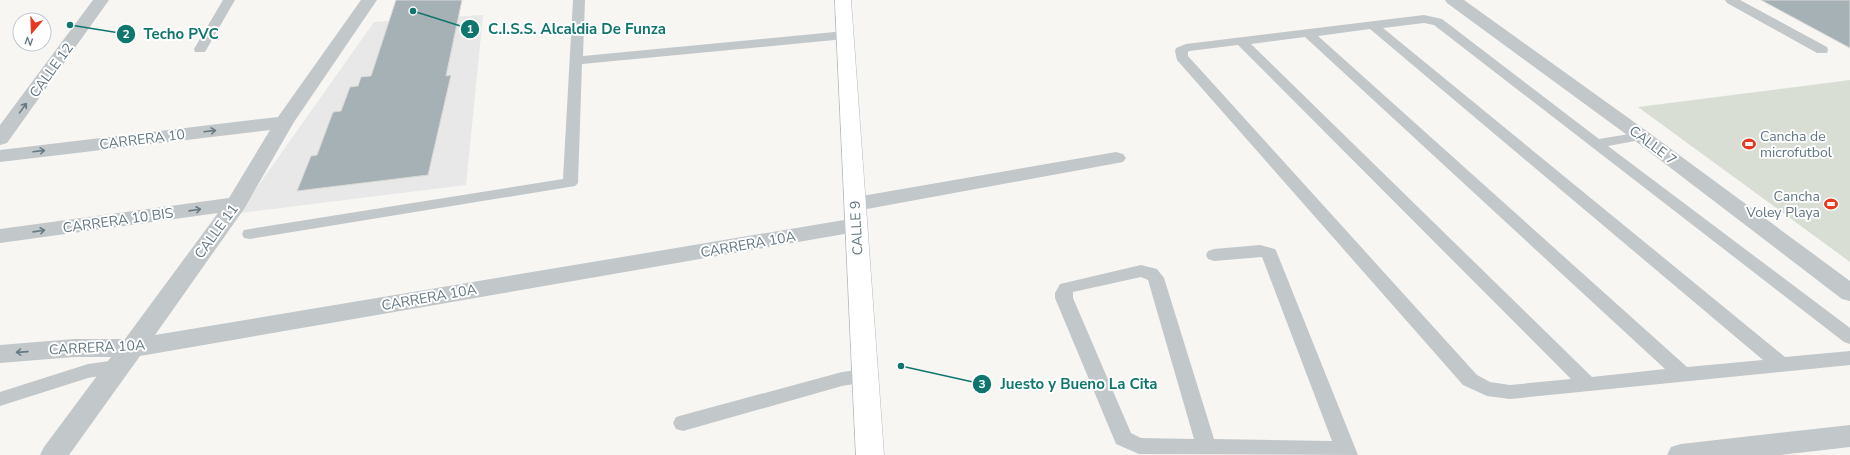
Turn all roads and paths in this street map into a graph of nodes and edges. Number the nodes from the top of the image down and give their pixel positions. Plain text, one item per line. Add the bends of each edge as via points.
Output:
1 (102, 0) edge
2 (229, 0) edge
3 (369, 0) edge
4 (580, 0) edge
5 (844, 0) edge
6 (1453, 0) edge
7 (1732, 0) edge
8 (1372, 25) junction
9 (1308, 33) junction
10 (845, 35) junction
11 (1241, 41) junction
12 (200, 49) dead end
13 (1822, 50) dead end
14 (576, 61) junction
15 (284, 122) junction
16 (1641, 136) junction
17 (0, 139) edge
18 (1596, 144) junction
19 (0, 156) edge
20 (1116, 158) dead end
21 (236, 204) junction
22 (856, 215) junction
23 (250, 234) dead end
24 (0, 236) edge
25 (1214, 255) dead end
26 (1850, 293) edge
27 (1850, 336) edge
28 (0, 354) edge
29 (124, 358) junction
30 (1850, 358) edge
31 (1782, 365) junction
32 (1682, 375) junction
33 (866, 376) junction
34 (1588, 384) junction
35 (0, 399) edge
36 (684, 423) dead end
37 (1850, 436) edge
38 (1206, 447) junction
39 (1346, 452) edge
40 (54, 455) edge
41 (870, 455) edge
42 (1681, 455) edge

17 -> 1 street, CALLE 12
2 - 12 lane
3 - 15 street, CALLE 11
4 - 14 lane
5 - 10 main road, CALLE 9
6 - 16 street, CALLE 7
7 - 13 lane
8 - 9 lane
8 - 18 lane via 1424,19 1438,22
8 - 31 lane
9 - 11 lane
9 - 32 lane
10 - 14 lane
10 - 22 main road, CALLE 9
11 - 34 lane
11 - 34 lane via 1186,48 1181,51 1182,57 1470,380 1487,389 1510,392
14 - 23 lane via 570,183
19 -> 15 street, CARRERA 10
15 - 21 street, CALLE 11
16 - 18 lane
16 - 26 street, CALLE 7
18 - 27 lane
20 - 22 street, CARRERA 10A
24 -> 21 street, CARRERA 10 BIS
21 - 29 street, CALLE 11
22 - 29 street, CARRERA 10A
22 - 33 main road, CALLE 9
25 - 39 lane via 1260,251 1269,253
29 -> 28 street, CARRERA 10A via 74,348
29 - 35 lane
29 - 40 street, CALLE 11
30 - 31 lane
31 - 32 lane
32 - 34 lane
33 - 36 lane via 842,379
33 - 41 main road, CALLE 9
37 - 42 street
38 - 38 lane via 1139,446 1123,438 1064,298 1066,288 1141,271 1151,273 1156,278
38 - 39 lane

